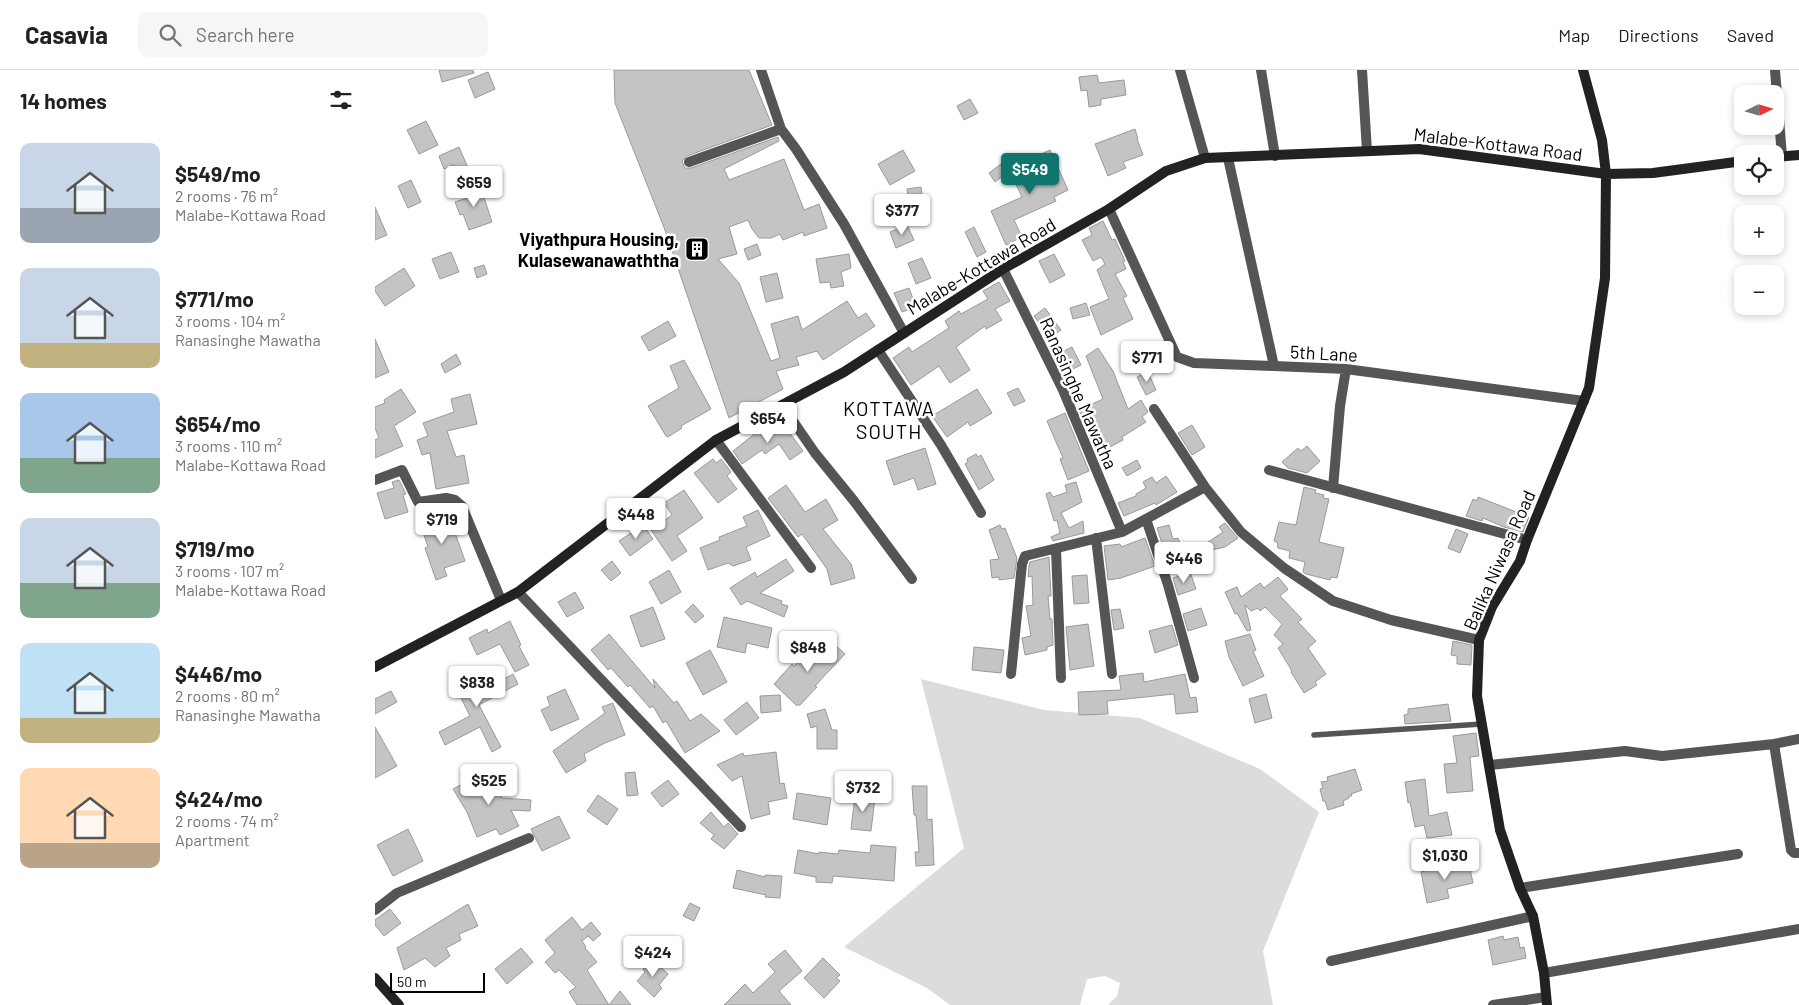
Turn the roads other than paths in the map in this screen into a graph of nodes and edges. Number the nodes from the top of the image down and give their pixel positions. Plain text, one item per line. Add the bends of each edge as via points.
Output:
1 (761, 70) edge
2 (1180, 70) edge
3 (1261, 70) edge
4 (1362, 70) edge
5 (1583, 70) edge
6 (1775, 70) edge
7 (781, 129) junction
8 (1778, 145) edge
9 (1367, 151) junction
10 (1799, 155) edge
11 (1275, 156) junction
12 (1784, 156) edge
13 (1205, 158) junction
14 (1229, 158) junction
15 (689, 162) dead end
16 (1734, 162) edge
17 (1606, 174) junction
18 (1109, 209) junction
19 (1003, 269) junction
20 (904, 333) junction
21 (878, 350) junction
22 (1274, 366) junction
23 (1346, 369) junction
24 (1584, 402) junction
25 (781, 405) junction
26 (1154, 409) dead end
27 (716, 440) junction
28 (1269, 470) dead end
29 (375, 480) edge
30 (1205, 487) junction
31 (1333, 488) junction
32 (981, 513) dead end
33 (1146, 519) junction
34 (1122, 532) junction
35 (1096, 538) junction
36 (1527, 540) junction
37 (1056, 549) junction
38 (811, 568) dead end
39 (912, 579) dead end
40 (518, 592) junction
41 (501, 600) junction
42 (1479, 640) junction
43 (375, 667) edge
44 (1011, 674) dead end
45 (1112, 674) dead end
46 (1061, 678) dead end
47 (1194, 678) dead end
48 (1482, 724) junction
49 (1314, 735) dead end
50 (1799, 739) edge
51 (1774, 744) junction
52 (1490, 765) junction
53 (741, 827) dead end
54 (529, 838) dead end
55 (1799, 853) edge
56 (1738, 854) dead end
57 (1520, 888) junction
58 (375, 910) edge
59 (1533, 916) junction
60 (1799, 929) edge
61 (1331, 961) dead end
62 (1543, 974) junction
63 (375, 978) edge
64 (1546, 1001) edge
65 (399, 1005) edge
66 (1493, 1005) edge

1 - 7 street
2 - 13 street
3 - 11 street
4 - 9 street
5 - 17 main road, Balika Niwasa Road via 1602,140
6 - 8 street
7 - 15 street
7 - 20 street via 844,224
9 - 11 main road, Malabe-Kottawa Road
9 - 17 main road, Malabe-Kottawa Road via 1419,149
10 - 12 main road
11 - 14 main road, Malabe-Kottawa Road
13 - 14 main road, Malabe-Kottawa Road
13 - 18 main road, Malabe-Kottawa Road via 1166,171
14 - 22 street, 5th Lane
16 - 17 main road, Malabe-Kottawa Road via 1653,173
17 - 24 main road, Balika Niwasa Road via 1605,278 1589,388
18 - 19 main road, Malabe-Kottawa Road
18 - 22 street via 1177,357 1194,362
19 - 20 main road, Malabe-Kottawa Road
19 - 34 street, Ranasinghe Mawatha via 1063,390
20 - 21 main road, Malabe-Kottawa Road
21 - 25 main road, Malabe-Kottawa Road
21 - 32 street via 941,445
22 - 23 street, 5th Lane
23 - 24 street, 5th Lane
23 - 31 street
24 - 36 main road, Balika Niwasa Road
25 - 27 main road, Malabe-Kottawa Road
25 - 39 street
26 - 30 street
27 - 38 street
27 - 40 main road, Malabe-Kottawa Road
28 - 31 street
29 - 41 street via 402,470 418,502 455,500 461,506
30 - 33 street
30 - 42 street via 1241,532 1284,568 1333,601 1391,620
31 - 36 street
33 - 34 street
33 - 47 street
34 - 35 street
35 - 37 street
35 - 45 street
36 - 42 main road, Balika Niwasa Road via 1520,561 1492,607
37 - 44 street via 1025,556 1022,564
37 - 46 street
40 - 41 main road, Malabe-Kottawa Road
40 - 53 street
41 - 43 main road, Malabe-Kottawa Road
42 - 48 main road, Balika Niwasa Road via 1477,696
48 - 49 lane
48 - 52 main road, Balika Niwasa Road
50 - 51 street
51 - 52 street via 1661,756 1625,751
51 - 55 street via 1791,850
52 - 57 main road, Balika Niwasa Road via 1500,830
54 - 58 street via 397,893
56 - 57 street
57 - 59 main road, Balika Niwasa Road
59 - 61 street
59 - 62 main road, Balika Niwasa Road
60 - 62 street
62 - 64 main road, Balika Niwasa Road
63 - 65 main road
64 - 66 street

